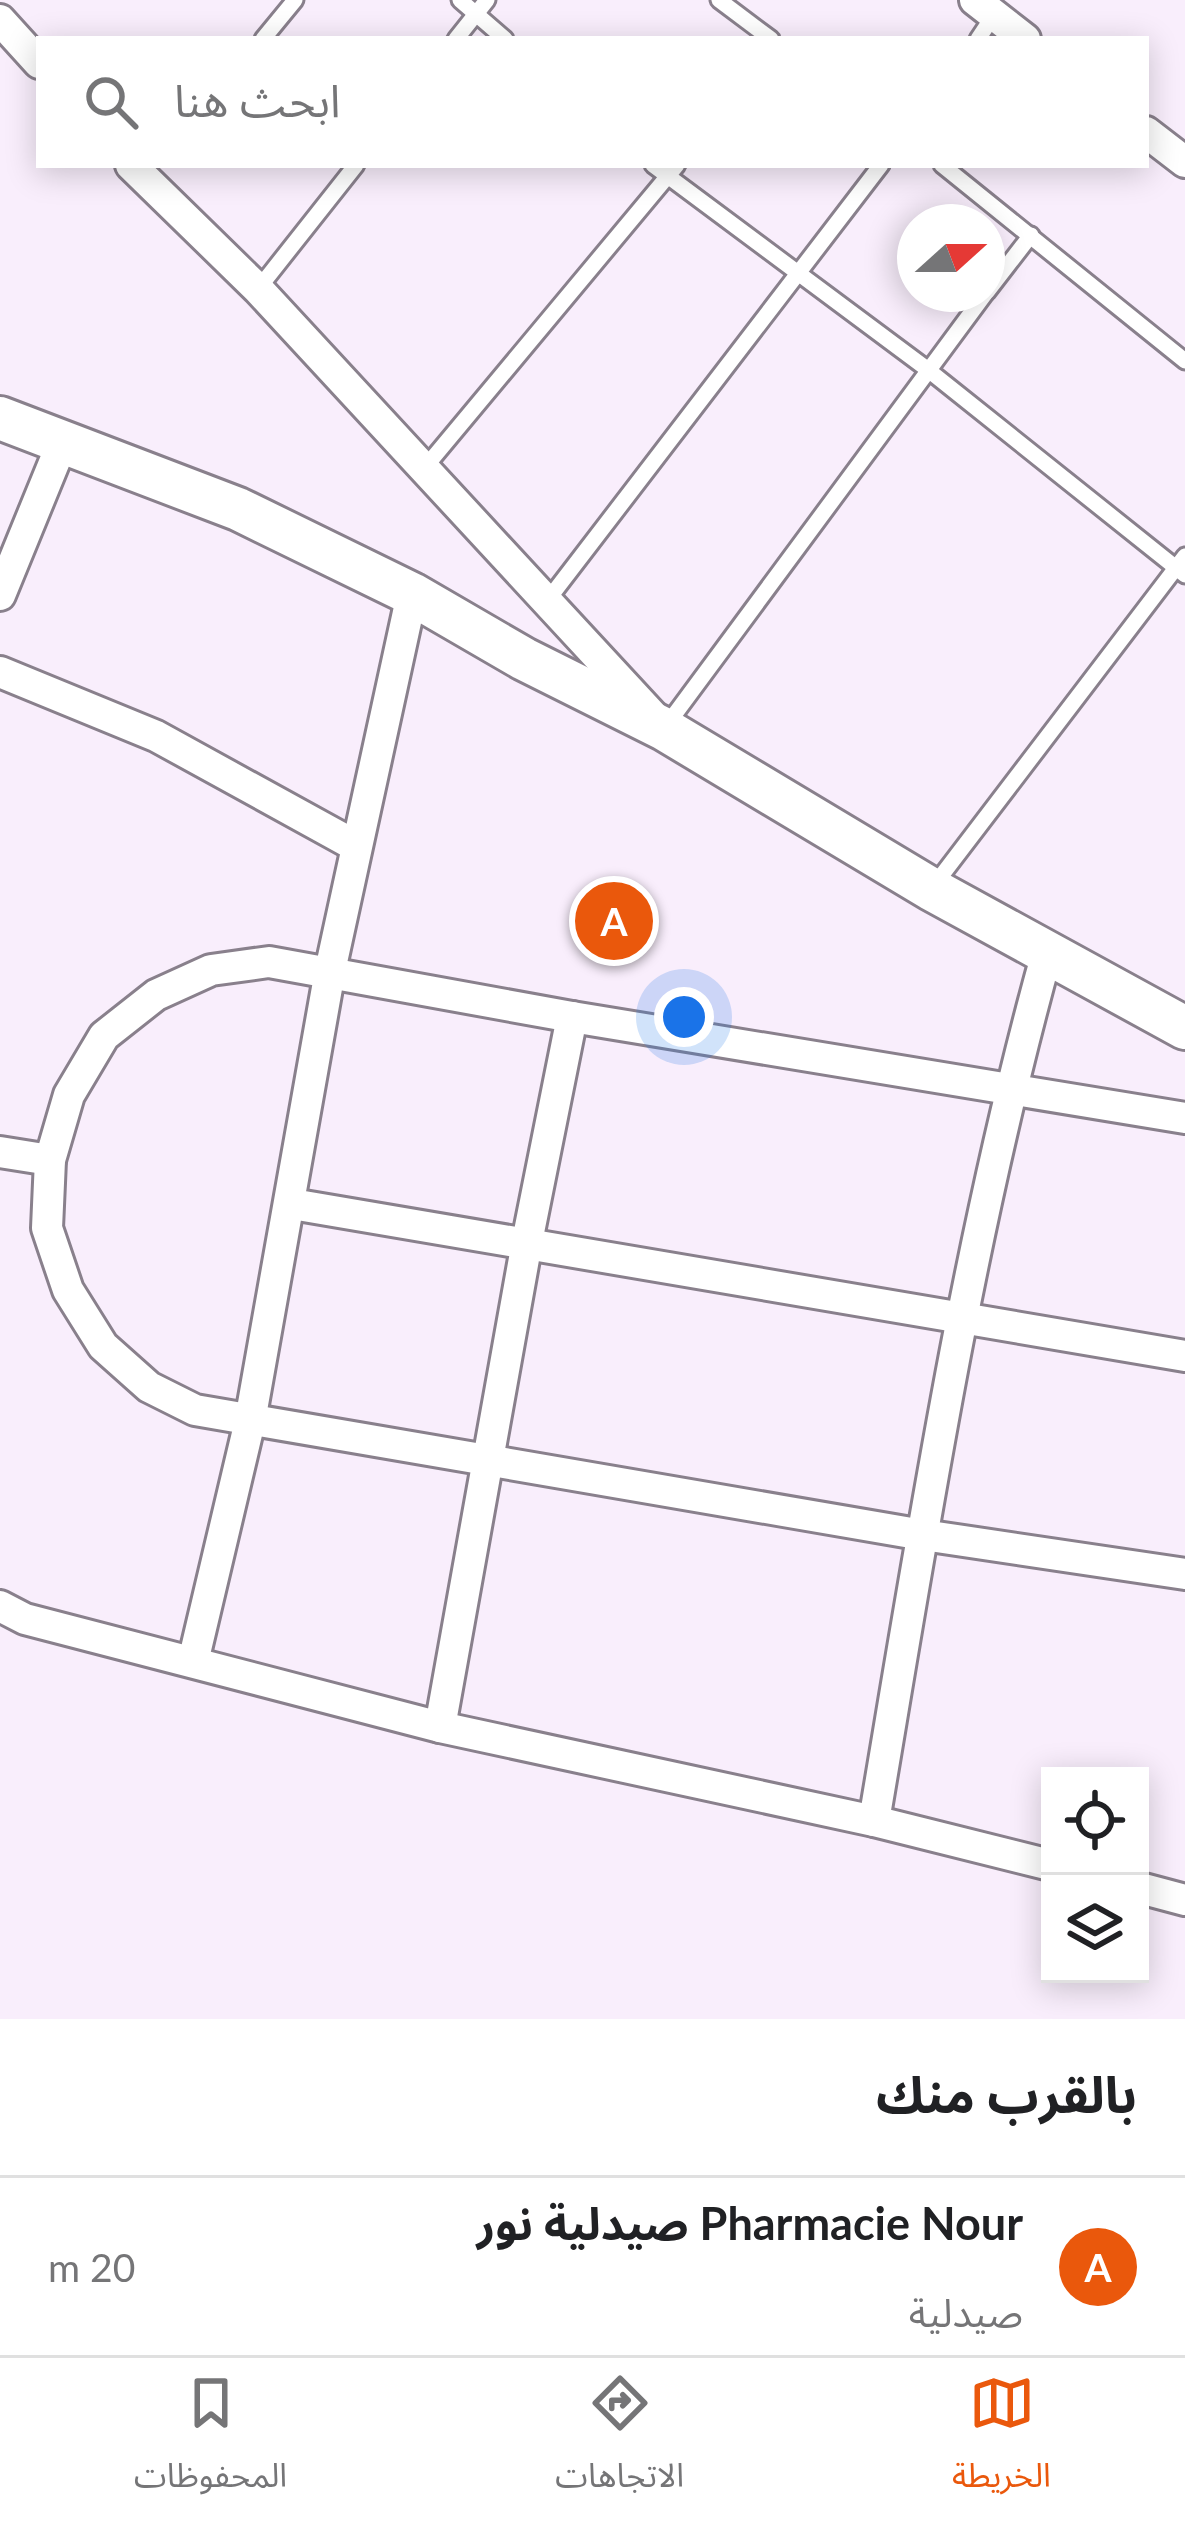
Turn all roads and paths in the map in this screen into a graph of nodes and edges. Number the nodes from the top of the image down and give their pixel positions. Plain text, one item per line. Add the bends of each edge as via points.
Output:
1 (295, 0) edge
2 (460, 0) edge
3 (718, 0) edge
4 (481, 7) edge
5 (986, 14) edge
6 (0, 20) edge
7 (265, 36) edge
8 (459, 36) edge
9 (503, 36) edge
10 (767, 36) edge
11 (1020, 36) edge
12 (36, 60) edge
13 (1149, 134) edge
14 (1185, 162) edge
15 (354, 168) edge
16 (878, 168) edge
17 (946, 168) edge
18 (146, 171) edge
19 (672, 171) edge
20 (1031, 235) junction
21 (1005, 269) edge
22 (798, 273) junction
23 (258, 290) junction
24 (971, 312) edge
25 (1185, 362) edge
26 (927, 369) junction
27 (0, 418) edge
28 (63, 441) junction
29 (422, 471) junction
30 (1182, 566) edge
31 (412, 594) junction
32 (0, 595) edge
33 (546, 602) junction
34 (0, 672) edge
35 (664, 728) junction
36 (356, 846) junction
37 (931, 889) junction
38 (1047, 953) junction
39 (330, 971) junction
40 (572, 1017) junction
41 (1185, 1028) edge
42 (1009, 1089) junction
43 (1185, 1118) edge
44 (0, 1152) edge
45 (50, 1160) junction
46 (292, 1204) junction
47 (527, 1242) junction
48 (965, 1318) junction
49 (1185, 1356) edge
50 (250, 1421) junction
51 (491, 1460) junction
52 (922, 1535) junction
53 (1185, 1574) edge
54 (0, 1606) edge
55 (193, 1662) junction
56 (440, 1727) junction
57 (874, 1821) junction
58 (1041, 1863) edge
59 (1149, 1890) edge
60 (1185, 1900) edge

1 - 7 lane
2 - 4 lane
3 - 10 lane
4 - 8 lane
4 - 9 lane
5 - 11 street
6 - 12 street
13 - 14 street
15 - 23 lane
16 - 22 lane
17 - 20 lane
18 - 23 street
19 - 22 lane
19 - 29 lane
20 - 21 lane
20 - 25 lane
22 - 26 lane
22 - 33 lane
23 - 29 street
24 - 26 lane
26 - 30 lane
26 - 35 lane
27 - 28 main road
28 - 31 main road via 238,509
28 - 32 street
29 - 33 street
30 - 37 lane
31 - 35 main road
31 - 36 street
33 - 35 street
34 - 36 street via 157,736
35 - 37 main road
36 - 39 street
37 - 38 main road
38 - 41 main road
38 - 42 street
39 - 40 street
39 - 45 street via 269,962 211,970 155,995 104,1036 69,1095
39 - 46 street
40 - 42 street
40 - 47 street
42 - 43 street
42 - 48 street
44 - 45 street
45 - 50 street via 47,1228 68,1290 103,1346 148,1387 195,1410
46 - 47 street
46 - 50 street
47 - 48 street
47 - 51 street
48 - 49 street
48 - 52 street
50 - 51 street
50 - 55 street
51 - 52 street
51 - 56 street
52 - 53 street
52 - 57 street
54 - 55 street
55 - 56 street
56 - 57 street
57 - 58 street
59 - 60 street

